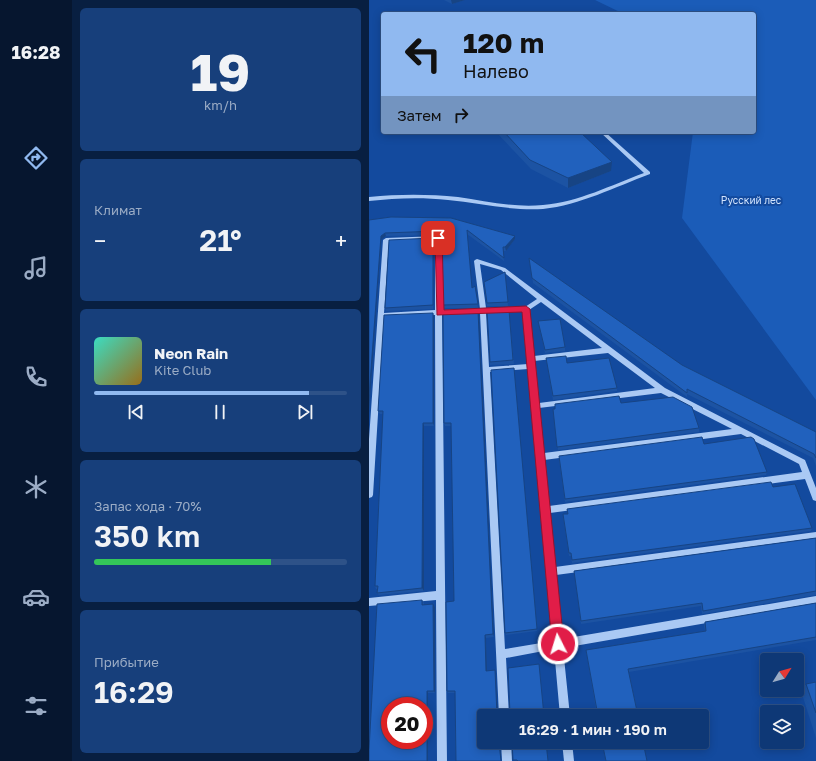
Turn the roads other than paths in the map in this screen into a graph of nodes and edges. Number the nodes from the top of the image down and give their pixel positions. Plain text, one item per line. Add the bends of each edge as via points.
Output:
1 (604, 134) edge
2 (369, 199) edge
3 (541, 298) junction
4 (526, 309) junction
5 (483, 311) junction
6 (440, 313) junction
7 (381, 315) junction
8 (609, 350) junction
9 (531, 362) junction
10 (486, 370) junction
11 (662, 390) junction
12 (535, 406) junction
13 (743, 431) junction
14 (540, 457) junction
15 (807, 474) junction
16 (369, 495) edge
17 (816, 498) edge
18 (545, 510) junction
19 (816, 536) edge
20 (551, 572) junction
21 (441, 595) junction
22 (816, 600) edge
23 (369, 602) edge
24 (558, 644) junction
25 (501, 654) junction
26 (504, 709) edge
27 (564, 709) edge
28 (506, 749) edge
29 (568, 749) edge
30 (442, 761) edge
31 (507, 761) edge
32 (569, 761) edge

1 - 2 street via 648,173 568,204 542,208 521,208 417,196
3 - 4 street
3 - 5 street via 503,269 477,261
3 - 8 street
4 - 5 street
4 - 9 street
5 - 6 street
5 - 10 street
6 - 7 street
6 - 7 street via 438,238 386,240
6 - 21 street
7 - 16 street
8 - 9 street
8 - 11 street
9 - 10 street
9 - 12 street
10 - 25 street
11 - 12 street
11 - 13 street
12 - 14 street
13 - 14 street
13 - 15 street via 802,462
14 - 18 street
15 - 17 street
15 - 18 street
18 - 20 street
19 - 20 street
20 - 24 street
21 - 23 street
21 - 30 street
22 - 24 street
24 - 25 street
24 - 27 street
25 - 26 street
28 - 31 street
29 - 32 street

